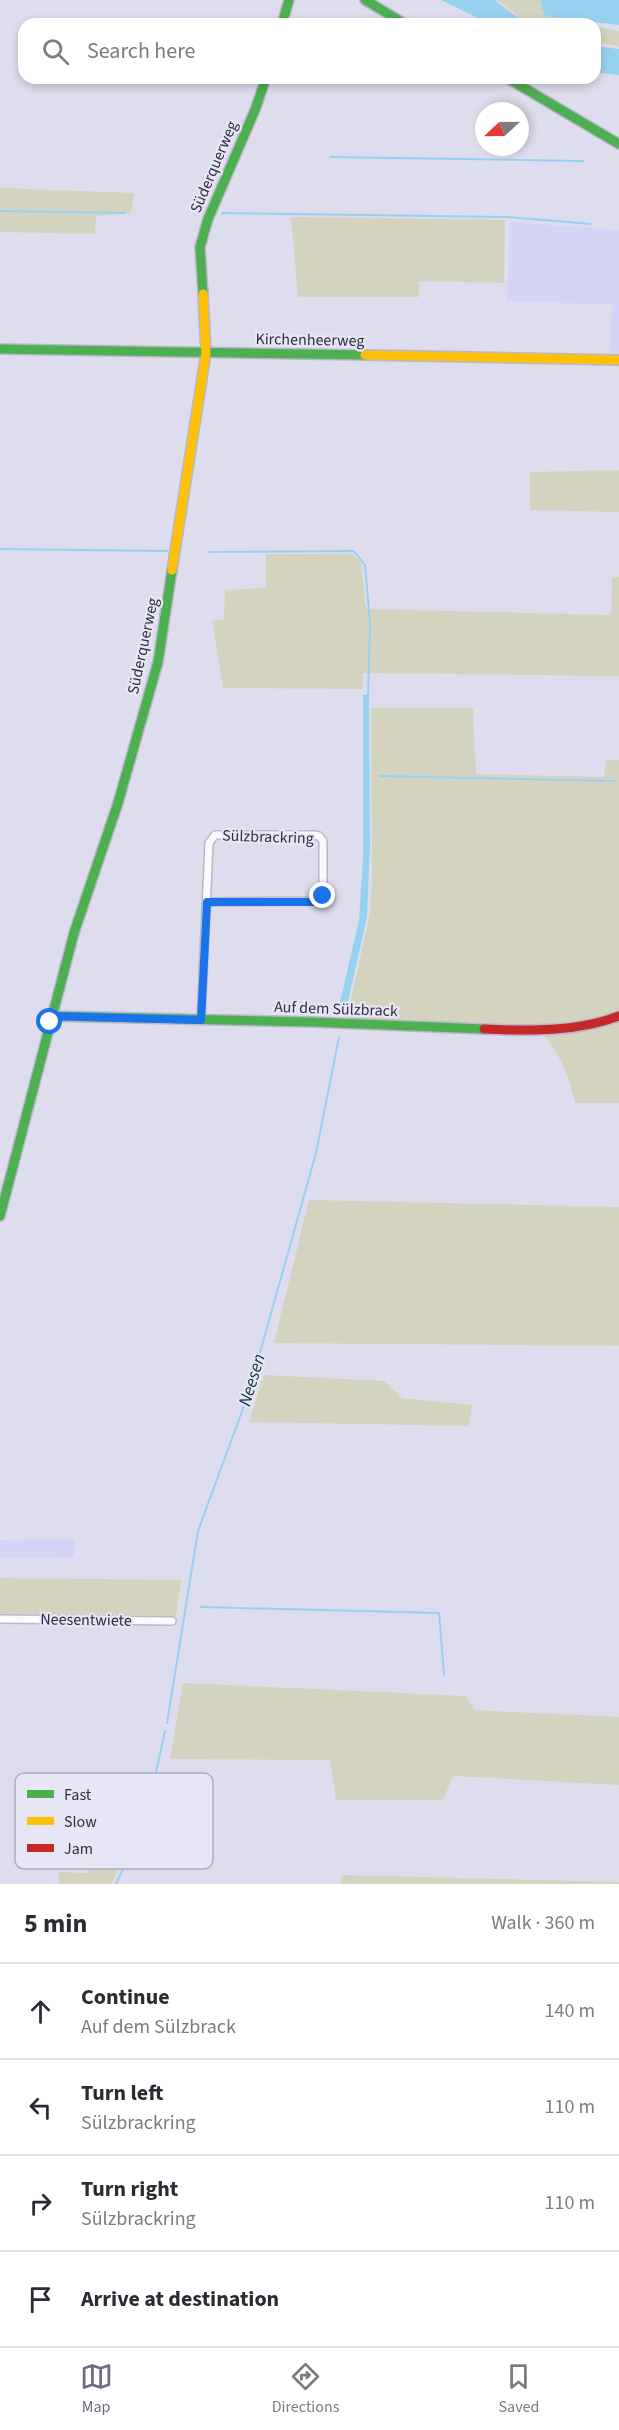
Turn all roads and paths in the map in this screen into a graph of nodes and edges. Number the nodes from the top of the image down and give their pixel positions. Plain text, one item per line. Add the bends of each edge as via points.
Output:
1 (289, 0) edge
2 (365, 0) edge
3 (284, 18) edge
4 (395, 18) edge
5 (264, 84) edge
6 (517, 84) edge
7 (619, 144) edge
8 (0, 349) edge
9 (206, 353) junction
10 (619, 360) edge
11 (207, 902) junction
12 (51, 1016) junction
13 (619, 1016) edge
14 (201, 1020) junction
15 (0, 1216) edge
16 (0, 1619) edge
17 (172, 1621) dead end

1 - 3 street
2 - 4 street
5 - 9 street, Süderquerweg via 202,233 199,263
6 - 7 street
8 - 9 street, Kirchenheerweg
9 - 10 street, Kirchenheerweg
9 - 12 street, Süderquerweg via 158,662
11 - 11 street, Sülzbrackring via 209,843 215,835 314,835 323,841 323,896 315,902
11 - 14 street, Sülzbrackring
12 - 14 street, Auf dem Sülzbrack
12 - 15 street, Süderquerweg
13 - 14 street, Auf dem Sülzbrack via 603,1022 525,1031
16 - 17 street, Neesentwiete

